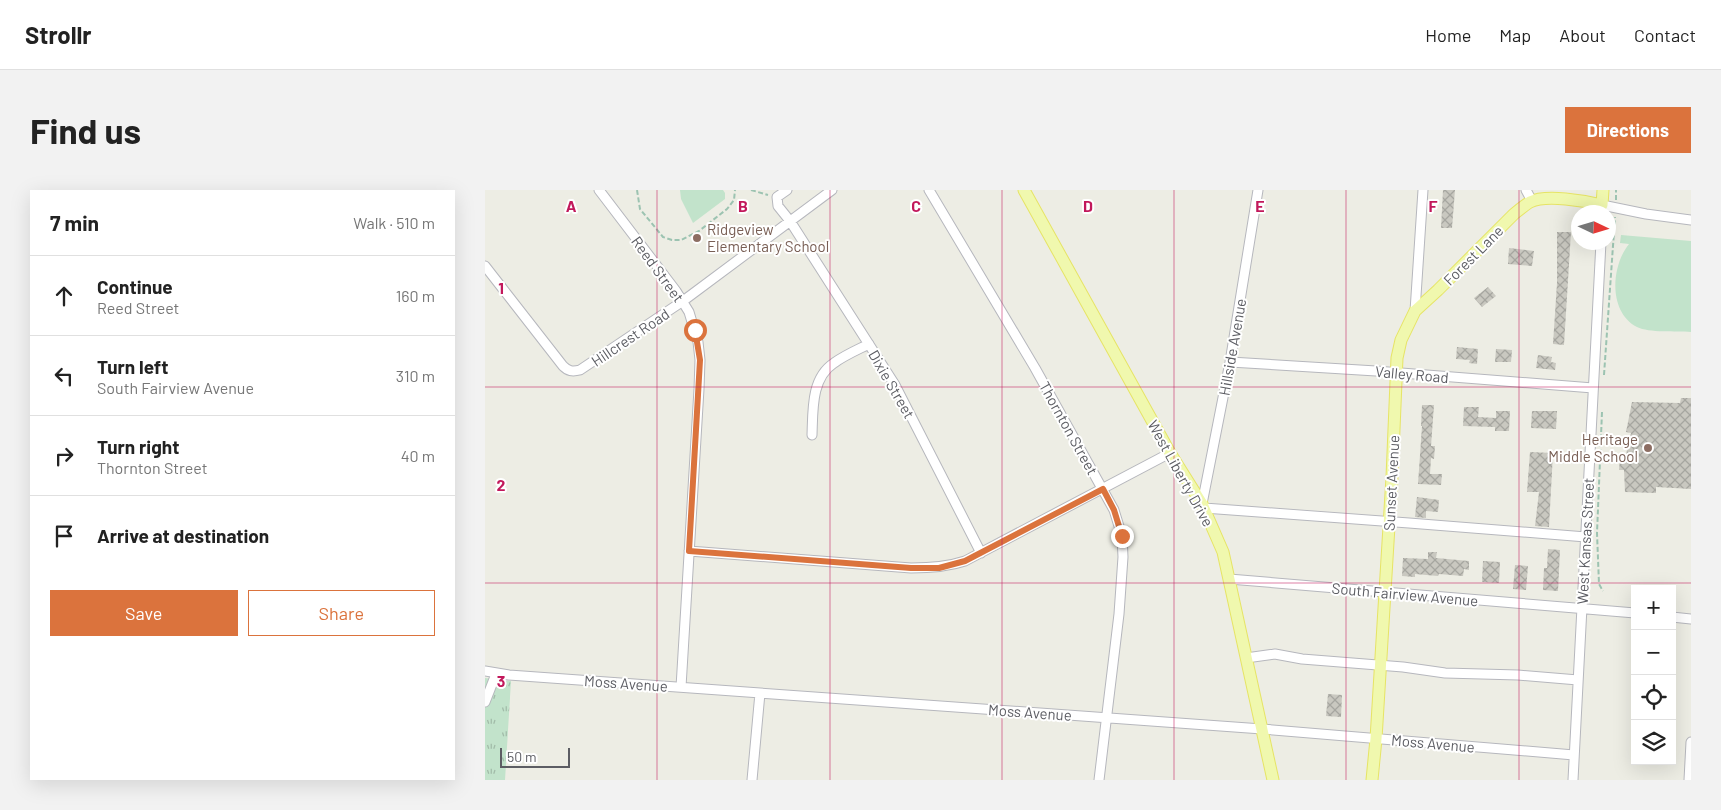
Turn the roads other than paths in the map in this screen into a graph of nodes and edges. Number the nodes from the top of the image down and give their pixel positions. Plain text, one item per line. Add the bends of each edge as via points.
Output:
1 (599, 190) edge
2 (787, 190) edge
3 (832, 190) edge
4 (929, 190) edge
5 (1024, 190) edge
6 (1258, 190) edge
7 (1423, 190) edge
8 (1526, 190) edge
9 (1603, 190) edge
10 (1532, 201) junction
11 (1587, 205) edge
12 (1602, 205) edge
13 (1616, 211) edge
14 (1691, 220) edge
15 (790, 222) junction
16 (1601, 250) edge
17 (485, 266) edge
18 (683, 302) junction
19 (1415, 311) junction
20 (869, 344) junction
21 (1230, 362) junction
22 (1396, 372) junction
23 (1593, 388) junction
24 (812, 435) dead end
25 (1171, 453) junction
26 (1103, 489) junction
27 (1203, 506) junction
28 (1389, 522) junction
29 (1585, 537) junction
30 (689, 551) junction
31 (981, 553) junction
32 (1229, 579) junction
33 (1385, 592) junction
34 (1582, 609) junction
35 (1631, 612) edge
36 (1676, 617) edge
37 (1691, 619) edge
38 (1246, 658) junction
39 (1381, 666) junction
40 (485, 671) edge
41 (496, 674) junction
42 (1578, 680) junction
43 (681, 687) junction
44 (760, 693) junction
45 (485, 702) edge
46 (1106, 718) junction
47 (1262, 729) junction
48 (1376, 739) junction
49 (1691, 742) edge
50 (1574, 755) junction
51 (752, 780) edge
52 (1099, 780) edge
53 (1273, 780) edge
54 (1372, 780) edge
55 (1573, 780) edge
56 (1689, 780) edge

1 - 18 street, Reed Street
2 - 15 street, Dixie Street via 777,197 778,206
3 - 15 street, Hillcrest Road
4 - 26 street, Thornton Street
5 - 25 main road, West Liberty Drive
6 - 21 street, Hillside Avenue
7 - 19 street, Sunset Avenue
8 - 10 street
9 - 12 main road
10 - 11 main road via 1565,199
10 - 19 main road, Forest Lane via 1514,214
13 - 14 street
15 - 18 street, Hillcrest Road
15 - 20 street, Dixie Street
16 - 23 street, West Kansas Street
17 - 18 street, Hillcrest Road via 570,371 580,370
18 - 30 street, Reed Street via 695,330 700,360
19 - 22 main road, Sunset Avenue via 1401,340
20 - 24 street via 833,363 821,378 814,396
20 - 31 street, Dixie Street via 895,385
21 - 22 street, Valley Road
21 - 27 street, Hillside Avenue
22 - 23 street, Valley Road
22 - 28 main road, Sunset Avenue
23 - 29 street, West Kansas Street
25 - 26 street
25 - 27 main road, West Liberty Drive
26 - 31 street
26 - 46 street, Thornton Street via 1119,523 1123,557
27 - 28 street
27 - 32 main road, West Liberty Drive via 1223,552
28 - 29 street
28 - 33 main road, Sunset Avenue
29 - 34 street, West Kansas Street
30 - 31 street via 911,568 939,568
30 - 43 street, Reed Street
32 - 33 street, South Fairview Avenue
32 - 38 main road, West Liberty Drive
33 - 34 street, South Fairview Avenue
33 - 39 main road, Sunset Avenue
34 - 35 street, South Fairview Avenue
34 - 42 street, West Kansas Street
36 - 37 street
38 - 39 street via 1275,654
38 - 47 main road, West Liberty Drive
39 - 42 street
39 - 48 main road, Sunset Avenue
40 - 41 street, Moss Avenue
41 - 43 street, Moss Avenue
41 - 45 street
42 - 50 street, West Kansas Street
43 - 44 street, Moss Avenue
44 - 46 street, Moss Avenue
44 - 51 street
46 - 47 street, Moss Avenue
46 - 52 street, Thornton Street
47 - 48 street, Moss Avenue
47 - 53 main road, West Liberty Drive
48 - 50 street, Moss Avenue
48 - 54 main road, Sunset Avenue
49 - 56 street
50 - 55 street, West Kansas Street

